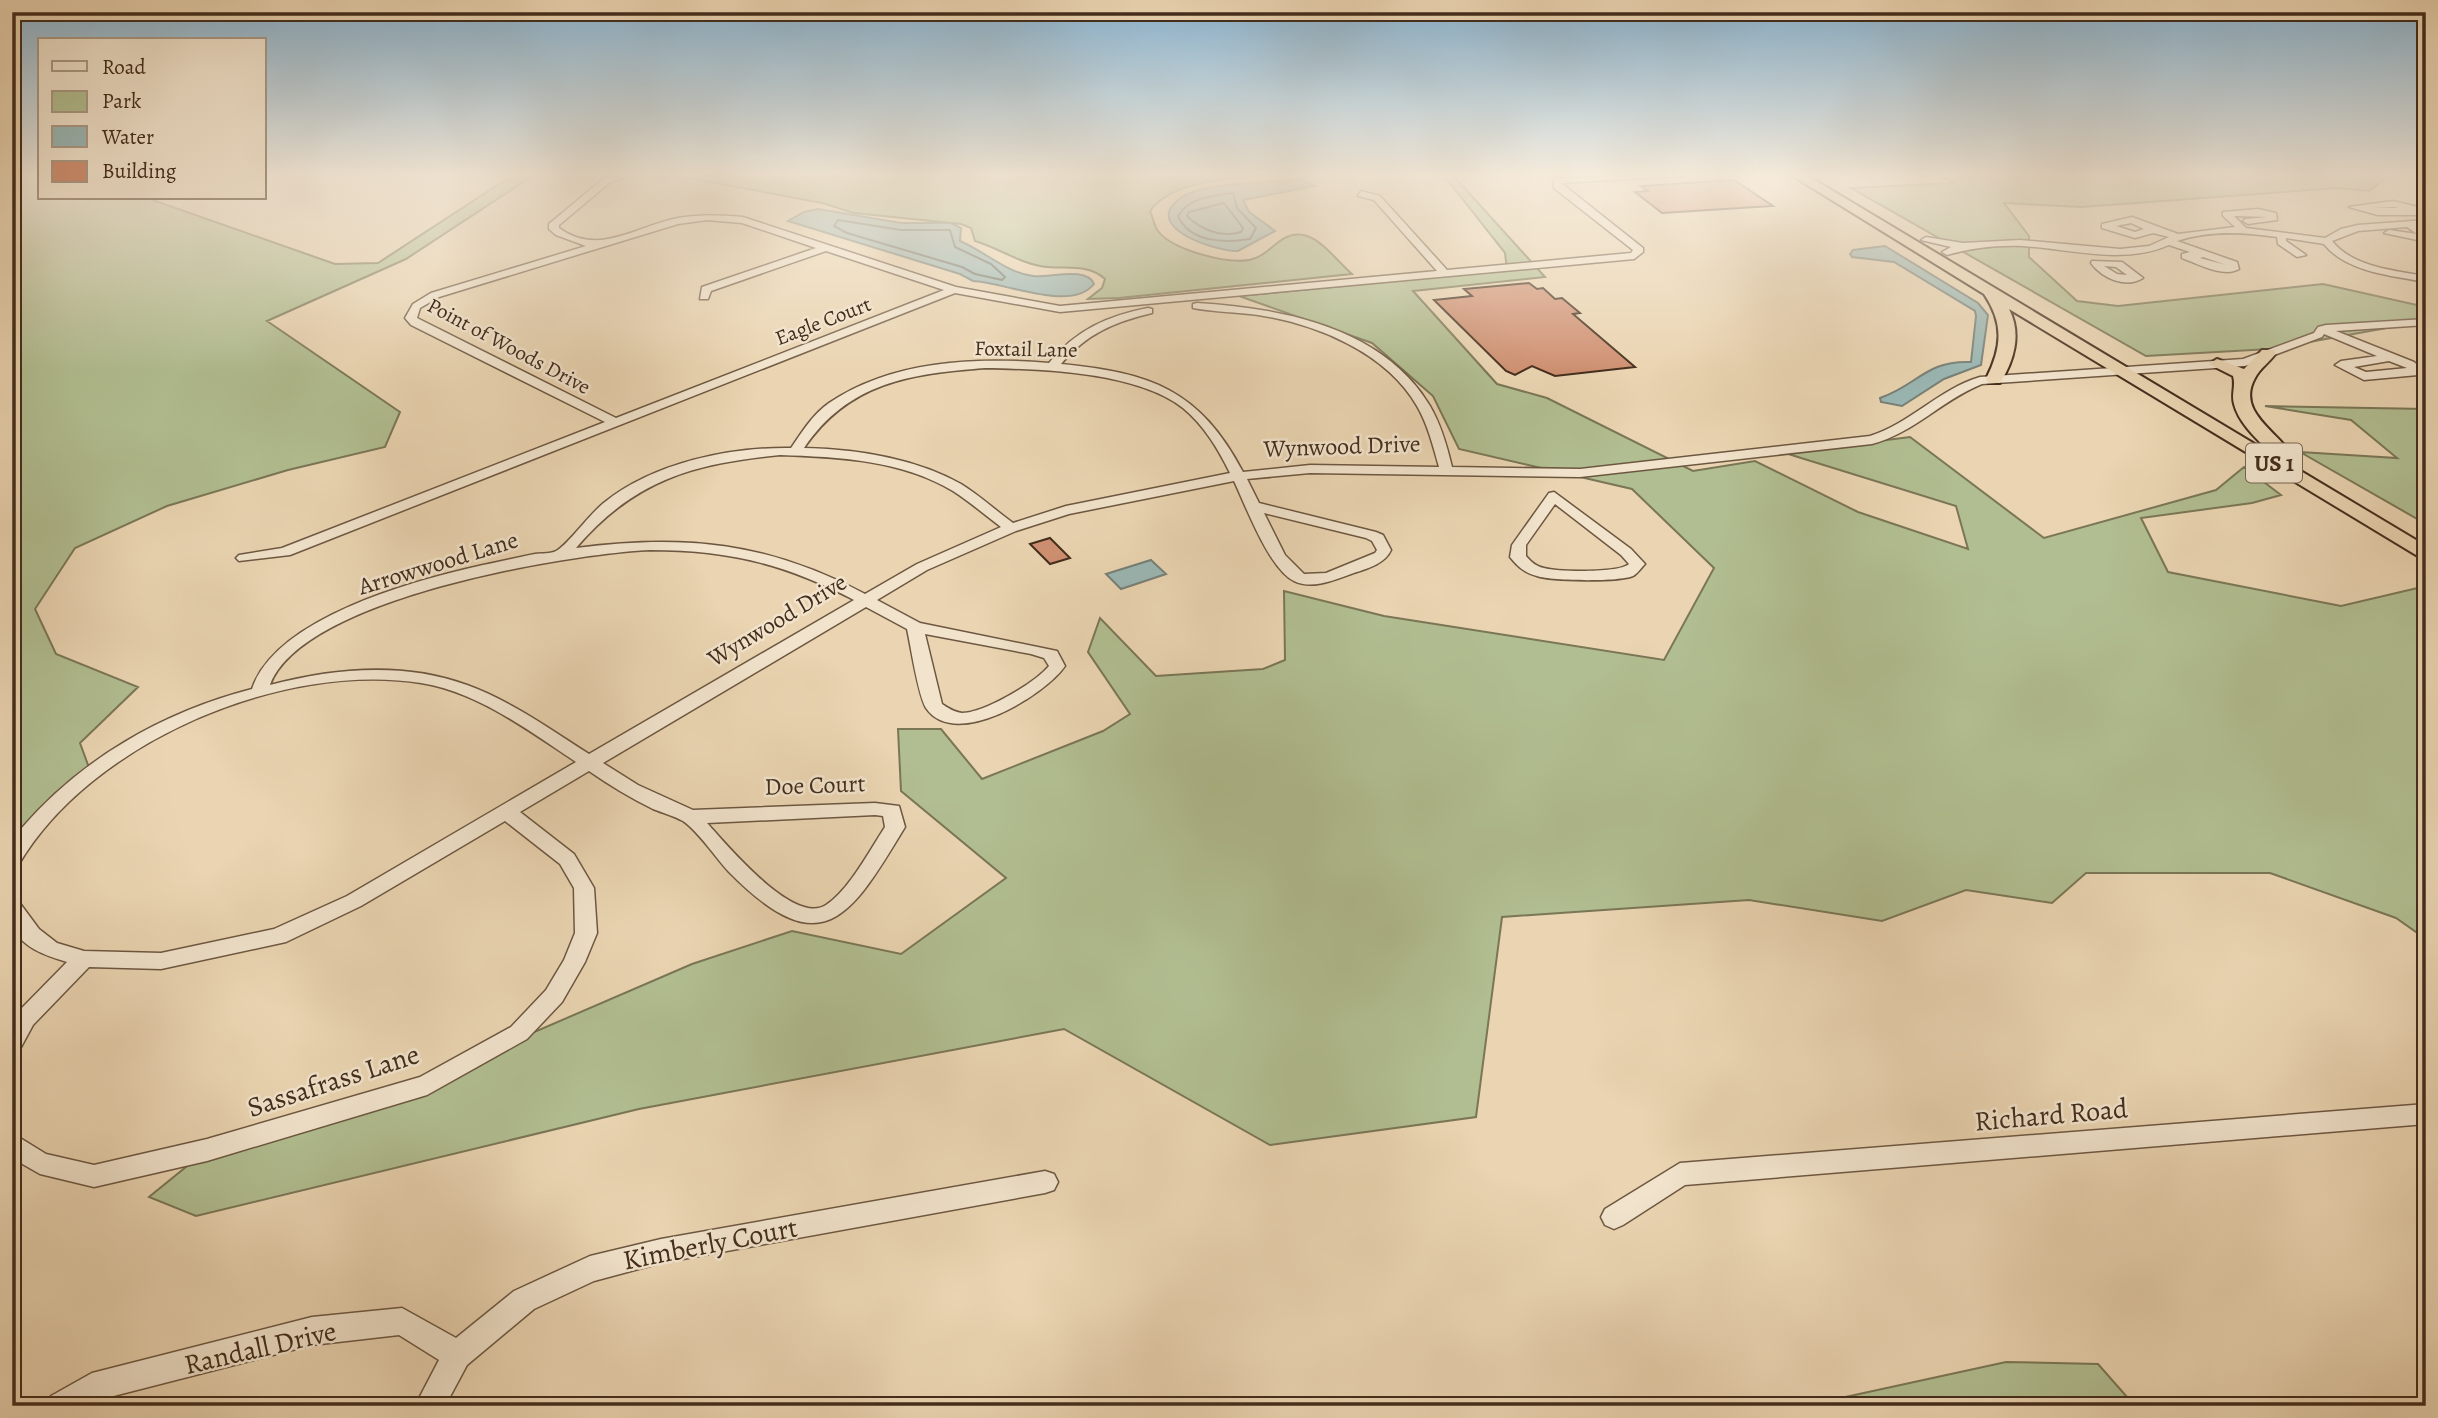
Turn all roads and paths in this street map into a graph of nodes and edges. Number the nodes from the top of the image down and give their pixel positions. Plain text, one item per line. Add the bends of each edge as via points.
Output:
1 (576, 239) edge
2 (618, 239) edge
3 (803, 239) edge
4 (1414, 239) edge
5 (1626, 239) edge
6 (1904, 239) edge
7 (2173, 239) joint
8 (2281, 239) edge
9 (2316, 239) edge
10 (1926, 240) joint
11 (2328, 241) joint
12 (596, 246) junction
13 (1963, 246) junction
14 (828, 247) junction
15 (1947, 252) junction
16 (2108, 252) junction
17 (2204, 254) dead end
18 (2301, 255) dead end
19 (2358, 262) junction
20 (2118, 264) dead end
21 (1444, 273) junction
22 (2424, 282) edge
23 (1986, 288) junction
24 (954, 290) junction
25 (704, 297) dead end
26 (2426, 322) edge
27 (2322, 328) junction
28 (2269, 353) junction
29 (2391, 357) junction
30 (2006, 358) junction
31 (2217, 364) junction
32 (1054, 365) junction
33 (2145, 369) junction
34 (2123, 370) junction
35 (2015, 376) junction
36 (1994, 379) junction
37 (2243, 382) junction
38 (616, 423) junction
39 (796, 451) junction
40 (2280, 451) junction
41 (1446, 470) junction
42 (1544, 473) junction
43 (1238, 477) junction
44 (1554, 496) junction
45 (1253, 506) junction
46 (1011, 528) junction
47 (2426, 537) edge
48 (563, 553) junction
49 (2426, 555) edge
50 (244, 558) dead end
51 (863, 600) junction
52 (915, 627) junction
53 (259, 693) junction
54 (588, 762) junction
55 (505, 811) junction
56 (691, 817) junction
57 (12, 859) edge
58 (12, 907) edge
59 (84, 959) junction
60 (12, 1042) edge
61 (2426, 1114) edge
62 (12, 1144) edge
63 (1045, 1182) dead end
64 (1614, 1217) dead end
65 (457, 1355) junction
66 (61, 1406) edge
67 (429, 1406) edge

1 - 12 street
2 - 12 street, Point of Woods Drive
3 - 14 street, Point of Woods Drive
4 - 21 street
5 - 21 street via 1639,250 1634,256
6 - 23 highway, US 1
7 - 16 street via 2151,249
7 - 17 street
8 - 18 street
9 - 11 street
10 - 13 street
10 - 15 highway, US 1
11 - 19 street via 2336,251
12 - 38 street, Point of Woods Drive via 435,295 414,307 411,318
13 - 15 street
13 - 16 street via 2020,243
14 - 24 street, Point of Woods Drive
14 - 25 street via 706,289
15 - 33 highway, US 1
16 - 20 street
19 - 22 street via 2399,263
19 - 22 street via 2391,272 2385,281
21 - 24 street via 1070,308
23 - 30 highway via 2008,320
23 - 34 highway, US 1
24 - 38 street, Eagle Court
26 - 27 street
27 - 28 street, Wynwood Drive via 2318,335
27 - 29 street
27 - 31 street via 2232,355
28 - 31 street, Wynwood Drive via 2245,362
28 - 37 highway via 2250,368
29 - 29 street via 2418,371 2364,376 2342,365
30 - 35 highway
30 - 36 highway
31 - 33 street, Wynwood Drive
31 - 37 highway via 2240,373
32 - 39 street, Foxtail Lane via 996,364 892,379 834,406
32 - 41 street via 1085,333 1145,311 1191,306 1245,308 1290,318 1363,346 1395,374 1420,400 1436,430
32 - 43 street, Foxtail Lane via 1117,376 1171,394 1209,424
33 - 34 street, Wynwood Drive
33 - 40 highway, US 1
34 - 35 street, Wynwood Drive
34 - 49 highway, US 1
35 - 36 street, Wynwood Drive
36 - 42 street, Wynwood Drive via 1954,391 1911,425 1872,440 1580,473
37 - 40 highway via 2241,407
38 - 50 street, Eagle Court via 285,552
39 - 46 street via 869,458 921,473 951,484
39 - 48 street via 717,458 650,481 616,499
40 - 47 highway, US 1
41 - 42 street, Wynwood Drive
41 - 43 street, Wynwood Drive via 1310,469
42 - 44 street
43 - 45 street, Foxtail Lane
43 - 46 street, Wynwood Drive via 1097,501
44 - 44 street via 1519,545 1518,557 1526,566 1542,573 1606,575 1629,572 1637,565
45 - 45 street, Foxtail Lane via 1283,567 1294,576 1318,582 1329,579 1381,556 1384,550 1378,538
46 - 51 street, Wynwood Drive via 932,562
48 - 51 street, Arrowwood Lane via 684,547 762,556
48 - 53 street, Arrowwood Lane via 471,572 338,620 279,658 266,673
51 - 52 street, Arrowwood Lane
51 - 54 street, Wynwood Drive
52 - 52 street, Arrowwood Lane via 934,706 949,716 971,718 986,713 1051,674 1056,666 1051,655 1034,650
53 - 54 street via 336,677 433,679 510,711
53 - 57 street via 175,723 127,748 91,773 38,821
54 - 55 street, Wynwood Drive
54 - 56 street, Doe Court via 658,806
55 - 59 street, Wynwood Drive via 344,906 278,936 161,961
55 - 62 street, Sassafrass Lane via 567,859 584,888 586,933 574,962 554,996 519,1033 427,1085 207,1150 94,1176 40,1163
56 - 56 street, Doe Court via 762,894 793,911 814,916 833,910 895,827 892,811 874,809
58 - 59 street, Wynwood Drive via 31,935 50,949
59 - 60 street via 24,1019
61 - 64 street, Richard Road via 1680,1174
63 - 65 street, Kimberly Court via 661,1251 590,1269 524,1300
65 - 66 street, Randall Drive via 402,1321 312,1331 93,1387
65 - 67 street, Kimberly Court

